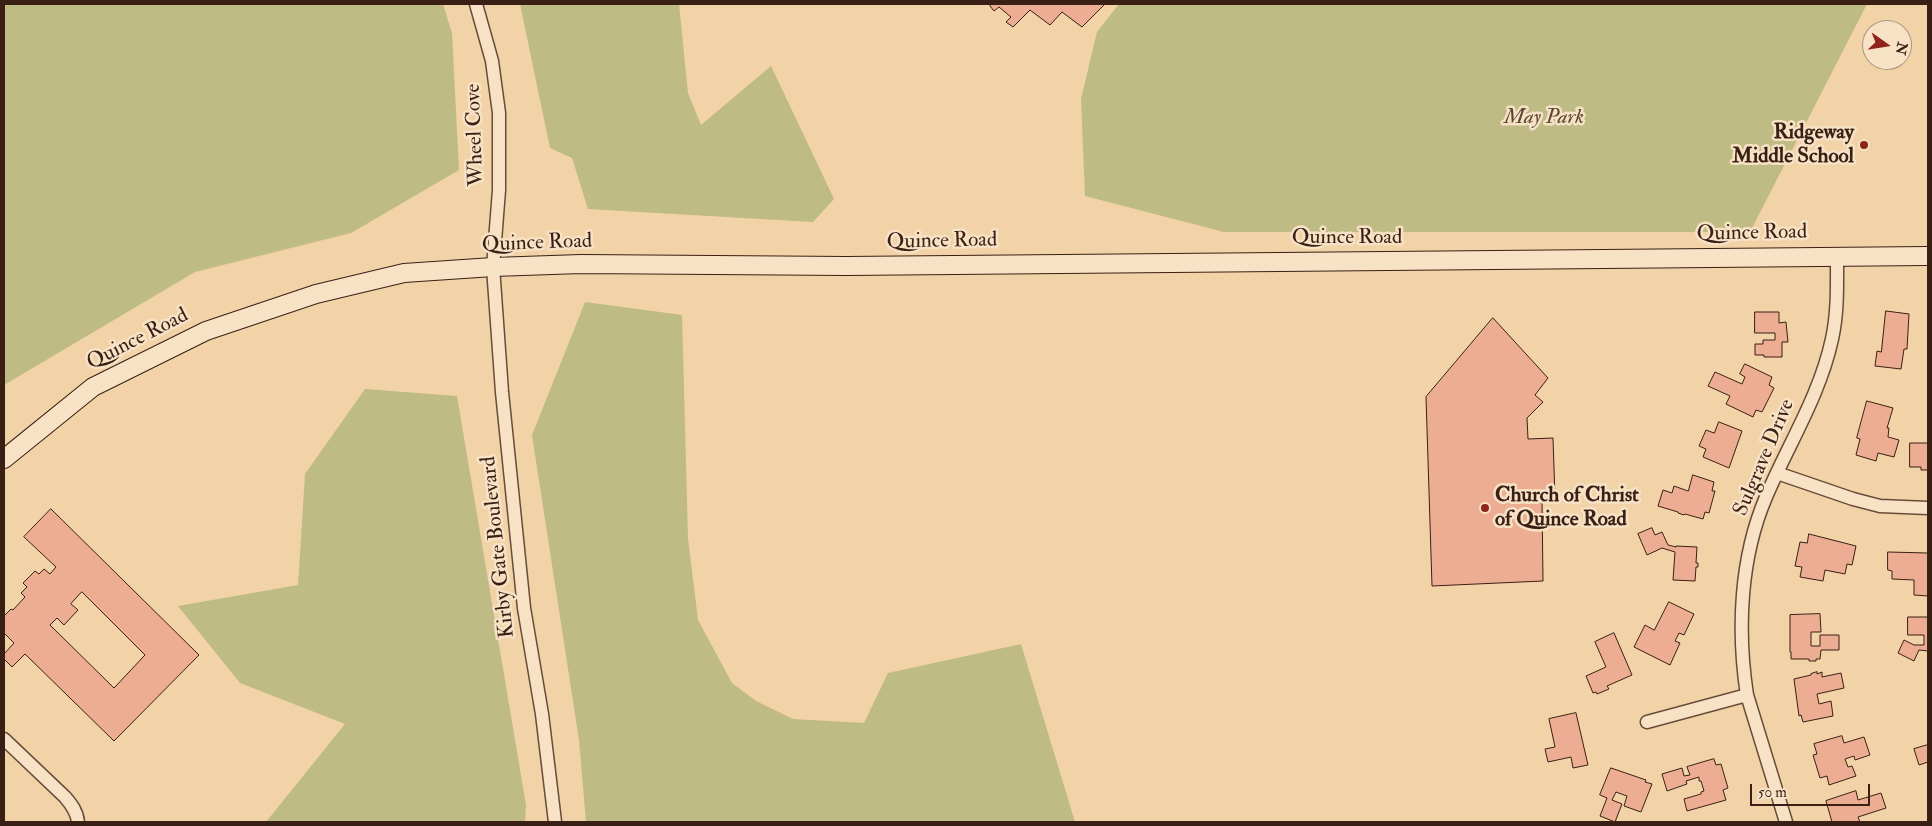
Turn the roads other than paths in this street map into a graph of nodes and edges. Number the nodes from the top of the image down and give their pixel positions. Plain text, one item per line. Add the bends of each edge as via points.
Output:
1 (476, 4) edge
2 (1837, 256) junction
3 (1928, 256) edge
4 (493, 267) junction
5 (4, 459) edge
6 (1777, 473) junction
7 (1928, 508) edge
8 (1747, 695) junction
9 (1646, 722) dead end
10 (4, 739) edge
11 (78, 822) edge
12 (555, 822) edge
13 (1786, 822) edge

1 - 4 street, Wheel Cove via 492,61 499,113 499,190
2 - 3 main road, Quince Road
2 - 4 main road, Quince Road
2 - 6 street, Sulgrave Drive via 1835,316 1827,360
4 - 5 main road, Quince Road via 404,273 316,294 206,331 93,387
4 - 12 street, Kirby Gate Boulevard via 524,608 542,714
6 - 7 street via 1880,506
6 - 8 street, Sulgrave Drive via 1758,522 1744,580 1742,623
8 - 9 street
8 - 13 street, Sulgrave Drive
10 - 11 street via 65,797 72,805

